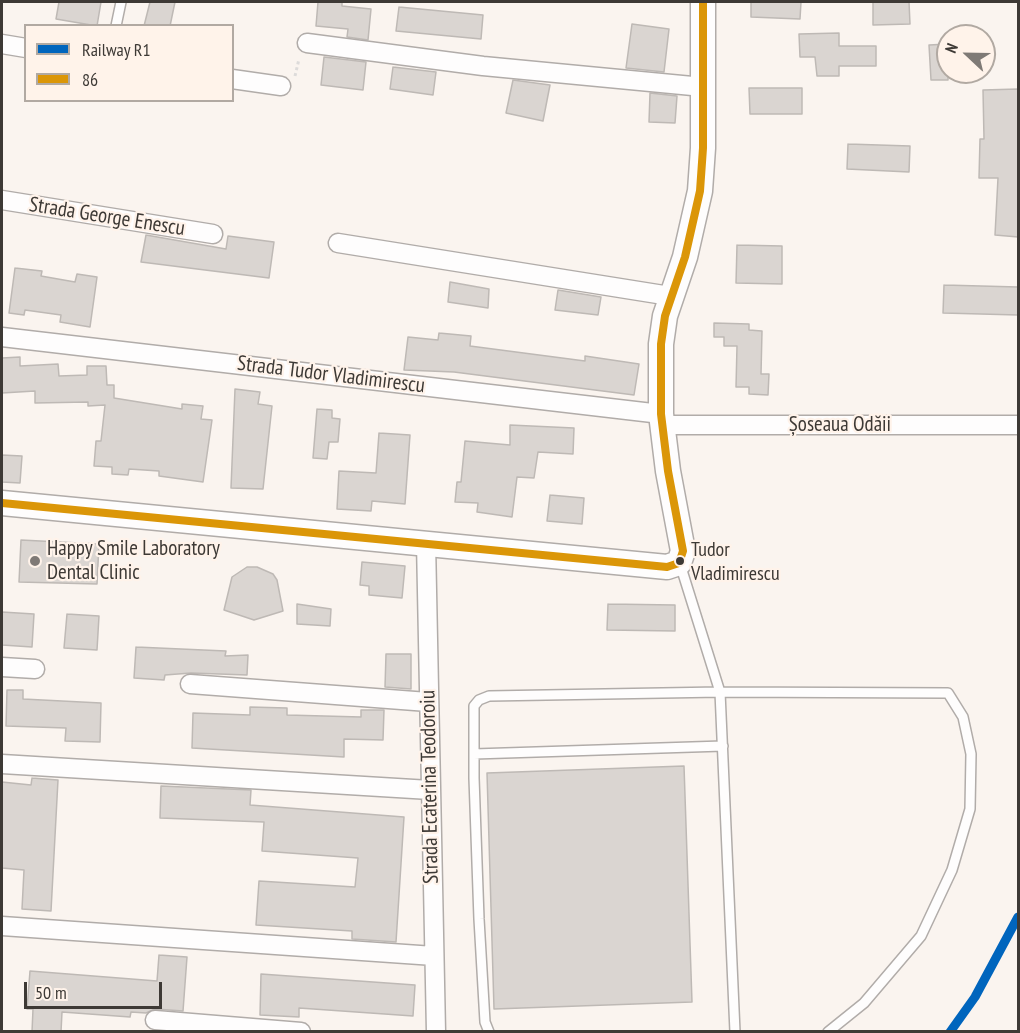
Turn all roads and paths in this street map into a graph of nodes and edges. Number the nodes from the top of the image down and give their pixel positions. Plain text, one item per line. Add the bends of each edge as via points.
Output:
1 (121, 2) edge
2 (702, 2) edge
3 (116, 24) edge
4 (307, 43) joint
5 (2, 44) edge
6 (24, 48) edge
7 (234, 79) edge
8 (281, 86) joint
9 (703, 87) junction
10 (2, 200) edge
11 (213, 234) dead end
12 (338, 243) dead end
13 (670, 296) junction
14 (2, 337) edge
15 (662, 420) junction
16 (1018, 425) edge
17 (2, 503) edge
18 (426, 542) junction
19 (679, 563) junction
20 (2, 667) edge
21 (35, 669) dead end
22 (190, 684) dead end
23 (720, 692) junction
24 (428, 702) junction
25 (723, 746) junction
26 (474, 754) junction
27 (2, 764) edge
28 (430, 790) junction
29 (2, 926) edge
30 (434, 956) junction
31 (155, 1020) dead end
32 (301, 1032) edge
33 (436, 1032) edge
34 (489, 1032) edge
35 (735, 1032) edge
36 (828, 1032) edge

1 - 3 lane
2 - 9 street
4 - 8 path via 302,46 296,75
4 - 9 street via 483,66
5 - 6 street
7 - 8 street
9 - 13 street via 700,191 685,257
10 - 11 street, Strada George Enescu
12 - 13 street
13 - 15 street via 661,344
14 - 15 street, Strada Tudor Vladimirescu
15 - 16 street, Șoseaua Odăii
15 - 19 street via 683,551
17 - 18 street
18 - 19 street via 667,567
18 - 24 street, Strada Ecaterina Teodoroiu
19 - 23 lane
20 - 21 street
22 - 24 street
23 - 25 lane
23 - 26 lane via 489,696 474,706
23 - 36 lane via 948,693 963,717 971,754 970,809 952,870 921,936 864,1004
24 - 28 street, Strada Ecaterina Teodoroiu
25 - 26 lane
25 - 35 lane
26 - 34 lane via 479,920 485,1022
27 - 28 street
28 - 30 street, Strada Ecaterina Teodoroiu
29 - 30 street
30 - 33 street, Strada Ecaterina Teodoroiu
31 - 32 street

